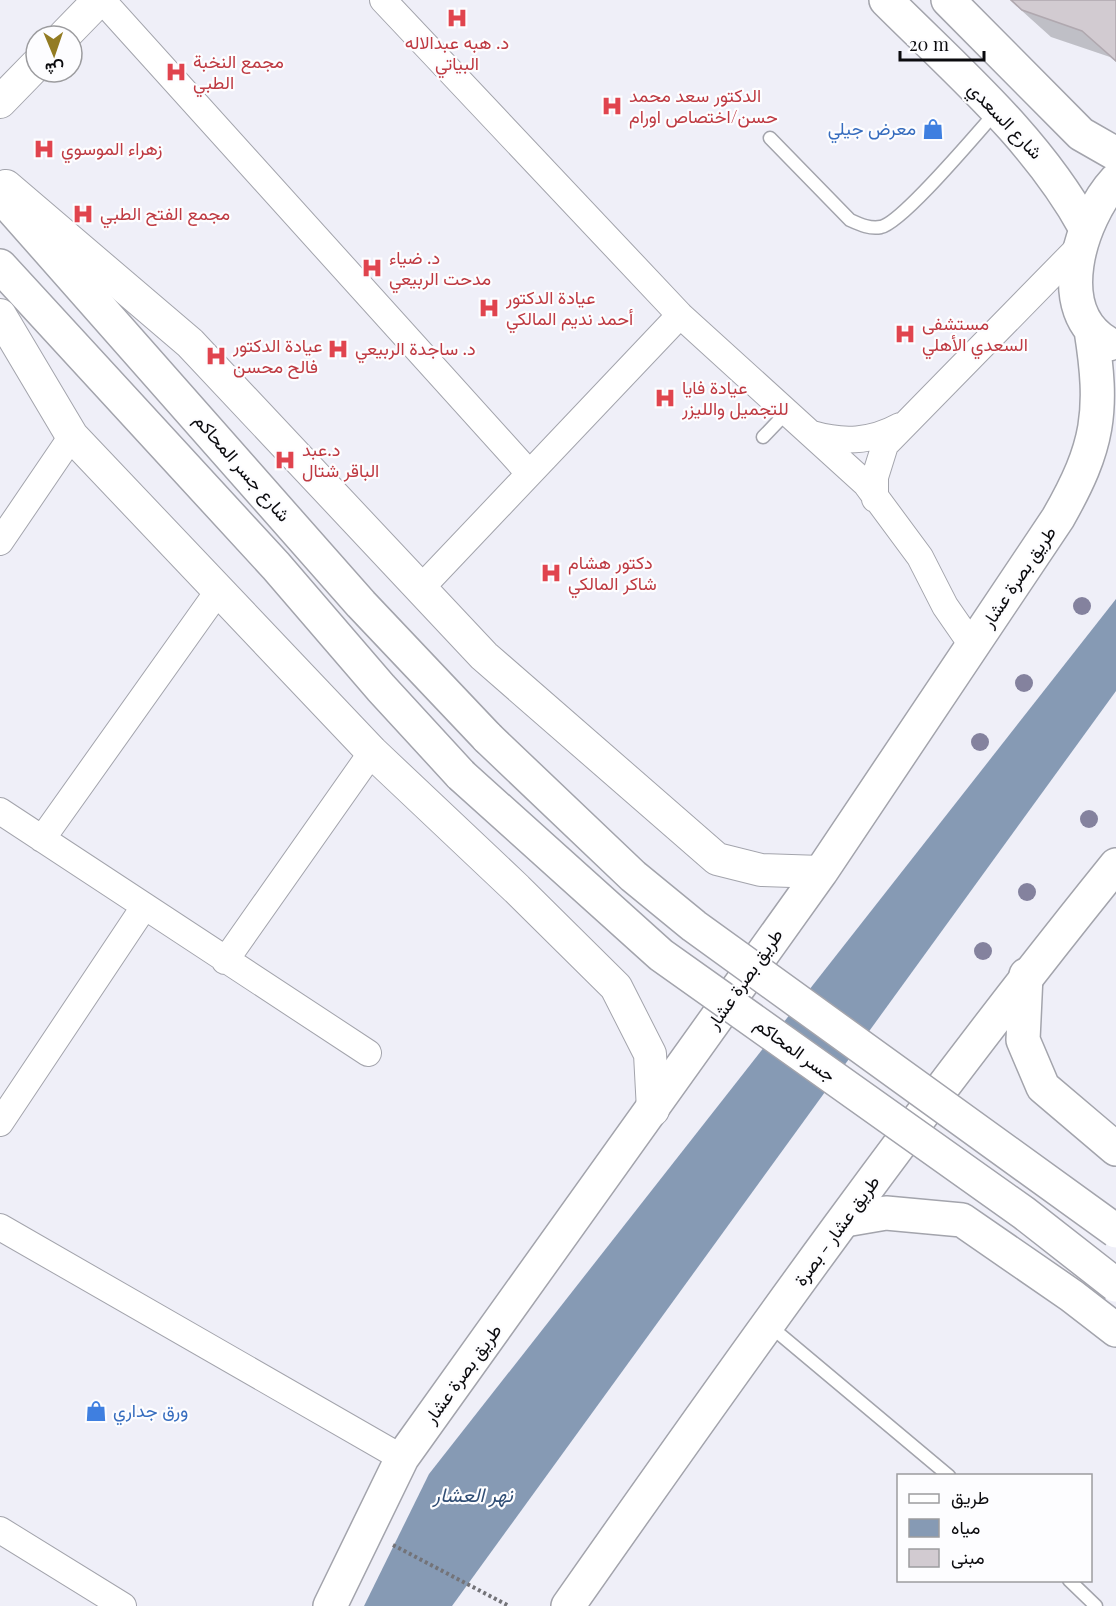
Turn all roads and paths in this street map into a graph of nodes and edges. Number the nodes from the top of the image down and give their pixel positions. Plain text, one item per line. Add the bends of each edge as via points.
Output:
1 (100, 0) edge
2 (383, 0) edge
3 (886, 0) edge
4 (948, 0) edge
5 (76, 24) edge
6 (24, 77) edge
7 (0, 102) edge
8 (997, 111) junction
9 (770, 138) dead end
10 (1116, 154) edge
11 (1116, 180) edge
12 (0, 182) edge
13 (0, 195) edge
14 (1083, 236) junction
15 (0, 266) edge
16 (0, 315) edge
17 (680, 315) junction
18 (1104, 339) edge
19 (787, 412) junction
20 (903, 425) junction
21 (810, 433) junction
22 (72, 436) junction
23 (763, 437) dead end
24 (529, 473) junction
25 (876, 499) junction
26 (0, 542) edge
27 (421, 588) junction
28 (219, 590) junction
29 (972, 645) junction
30 (372, 752) junction
31 (0, 811) edge
32 (42, 839) junction
33 (1116, 865) edge
34 (820, 872) junction
35 (144, 907) junction
36 (225, 961) junction
37 (1026, 975) junction
38 (368, 1053) dead end
39 (652, 1110) junction
40 (0, 1123) edge
41 (1116, 1149) edge
42 (845, 1220) junction
43 (0, 1227) edge
44 (1116, 1231) edge
45 (1116, 1285) edge
46 (769, 1325) junction
47 (1116, 1330) edge
48 (402, 1458) junction
49 (947, 1474) edge
50 (0, 1530) edge
51 (395, 1546) dead end
52 (1070, 1582) edge
53 (123, 1606) edge
54 (330, 1606) edge
55 (509, 1606) edge
56 (568, 1606) edge
57 (1096, 1606) edge

1 - 5 street
1 - 24 street
2 - 17 street
3 - 8 main road, شارع السعدي
4 - 10 main road via 1082,134
6 - 7 street
8 - 9 lane via 908,208 884,227 866,227 850,220
8 - 14 main road, شارع السعدي via 1047,165
11 - 14 main road via 1094,208
12 - 27 street via 190,343
13 - 44 main road, شارع جسر المحاكم, bridge via 361,604 488,738 633,876 694,926
14 - 18 main road, طريق بصرة عشار via 1077,267 1079,305
14 - 20 street
15 - 45 main road, جسر المحاكم, bridge via 276,566 461,775 662,955 1024,1213
16 - 22 street
17 - 19 street
17 - 24 street
18 - 29 main road, طريق بصرة عشار via 1096,428 1083,476
19 - 21 street
19 - 23 lane
20 - 21 street via 886,434 857,440 828,439
20 - 25 street via 885,445 878,462
21 - 25 street via 866,484
22 - 26 street
22 - 28 street
24 - 27 street
25 - 29 street via 920,556 945,606
27 - 34 street via 484,656 717,859 761,870
28 - 30 street
28 - 32 street
29 - 34 main road, طريق بصرة عشار
30 - 36 street
30 - 39 street via 616,987 650,1054
31 - 32 street
32 - 35 street
33 - 37 main road, طريق عشار - بصرة
34 - 39 main road, طريق بصرة عشار
35 - 36 street
35 - 40 street
36 - 38 street
37 - 41 main road via 1023,1040 1043,1087
37 - 42 main road, طريق عشار - بصرة
39 - 48 main road, طريق بصرة عشار
42 - 46 main road, طريق عشار - بصرة
42 - 47 main road via 886,1213 962,1220
43 - 48 street
46 - 49 lane
46 - 56 main road, طريق عشار - بصرة
48 - 54 main road, طريق بصرة عشار
50 - 53 street
51 - 55 path
52 - 57 lane

